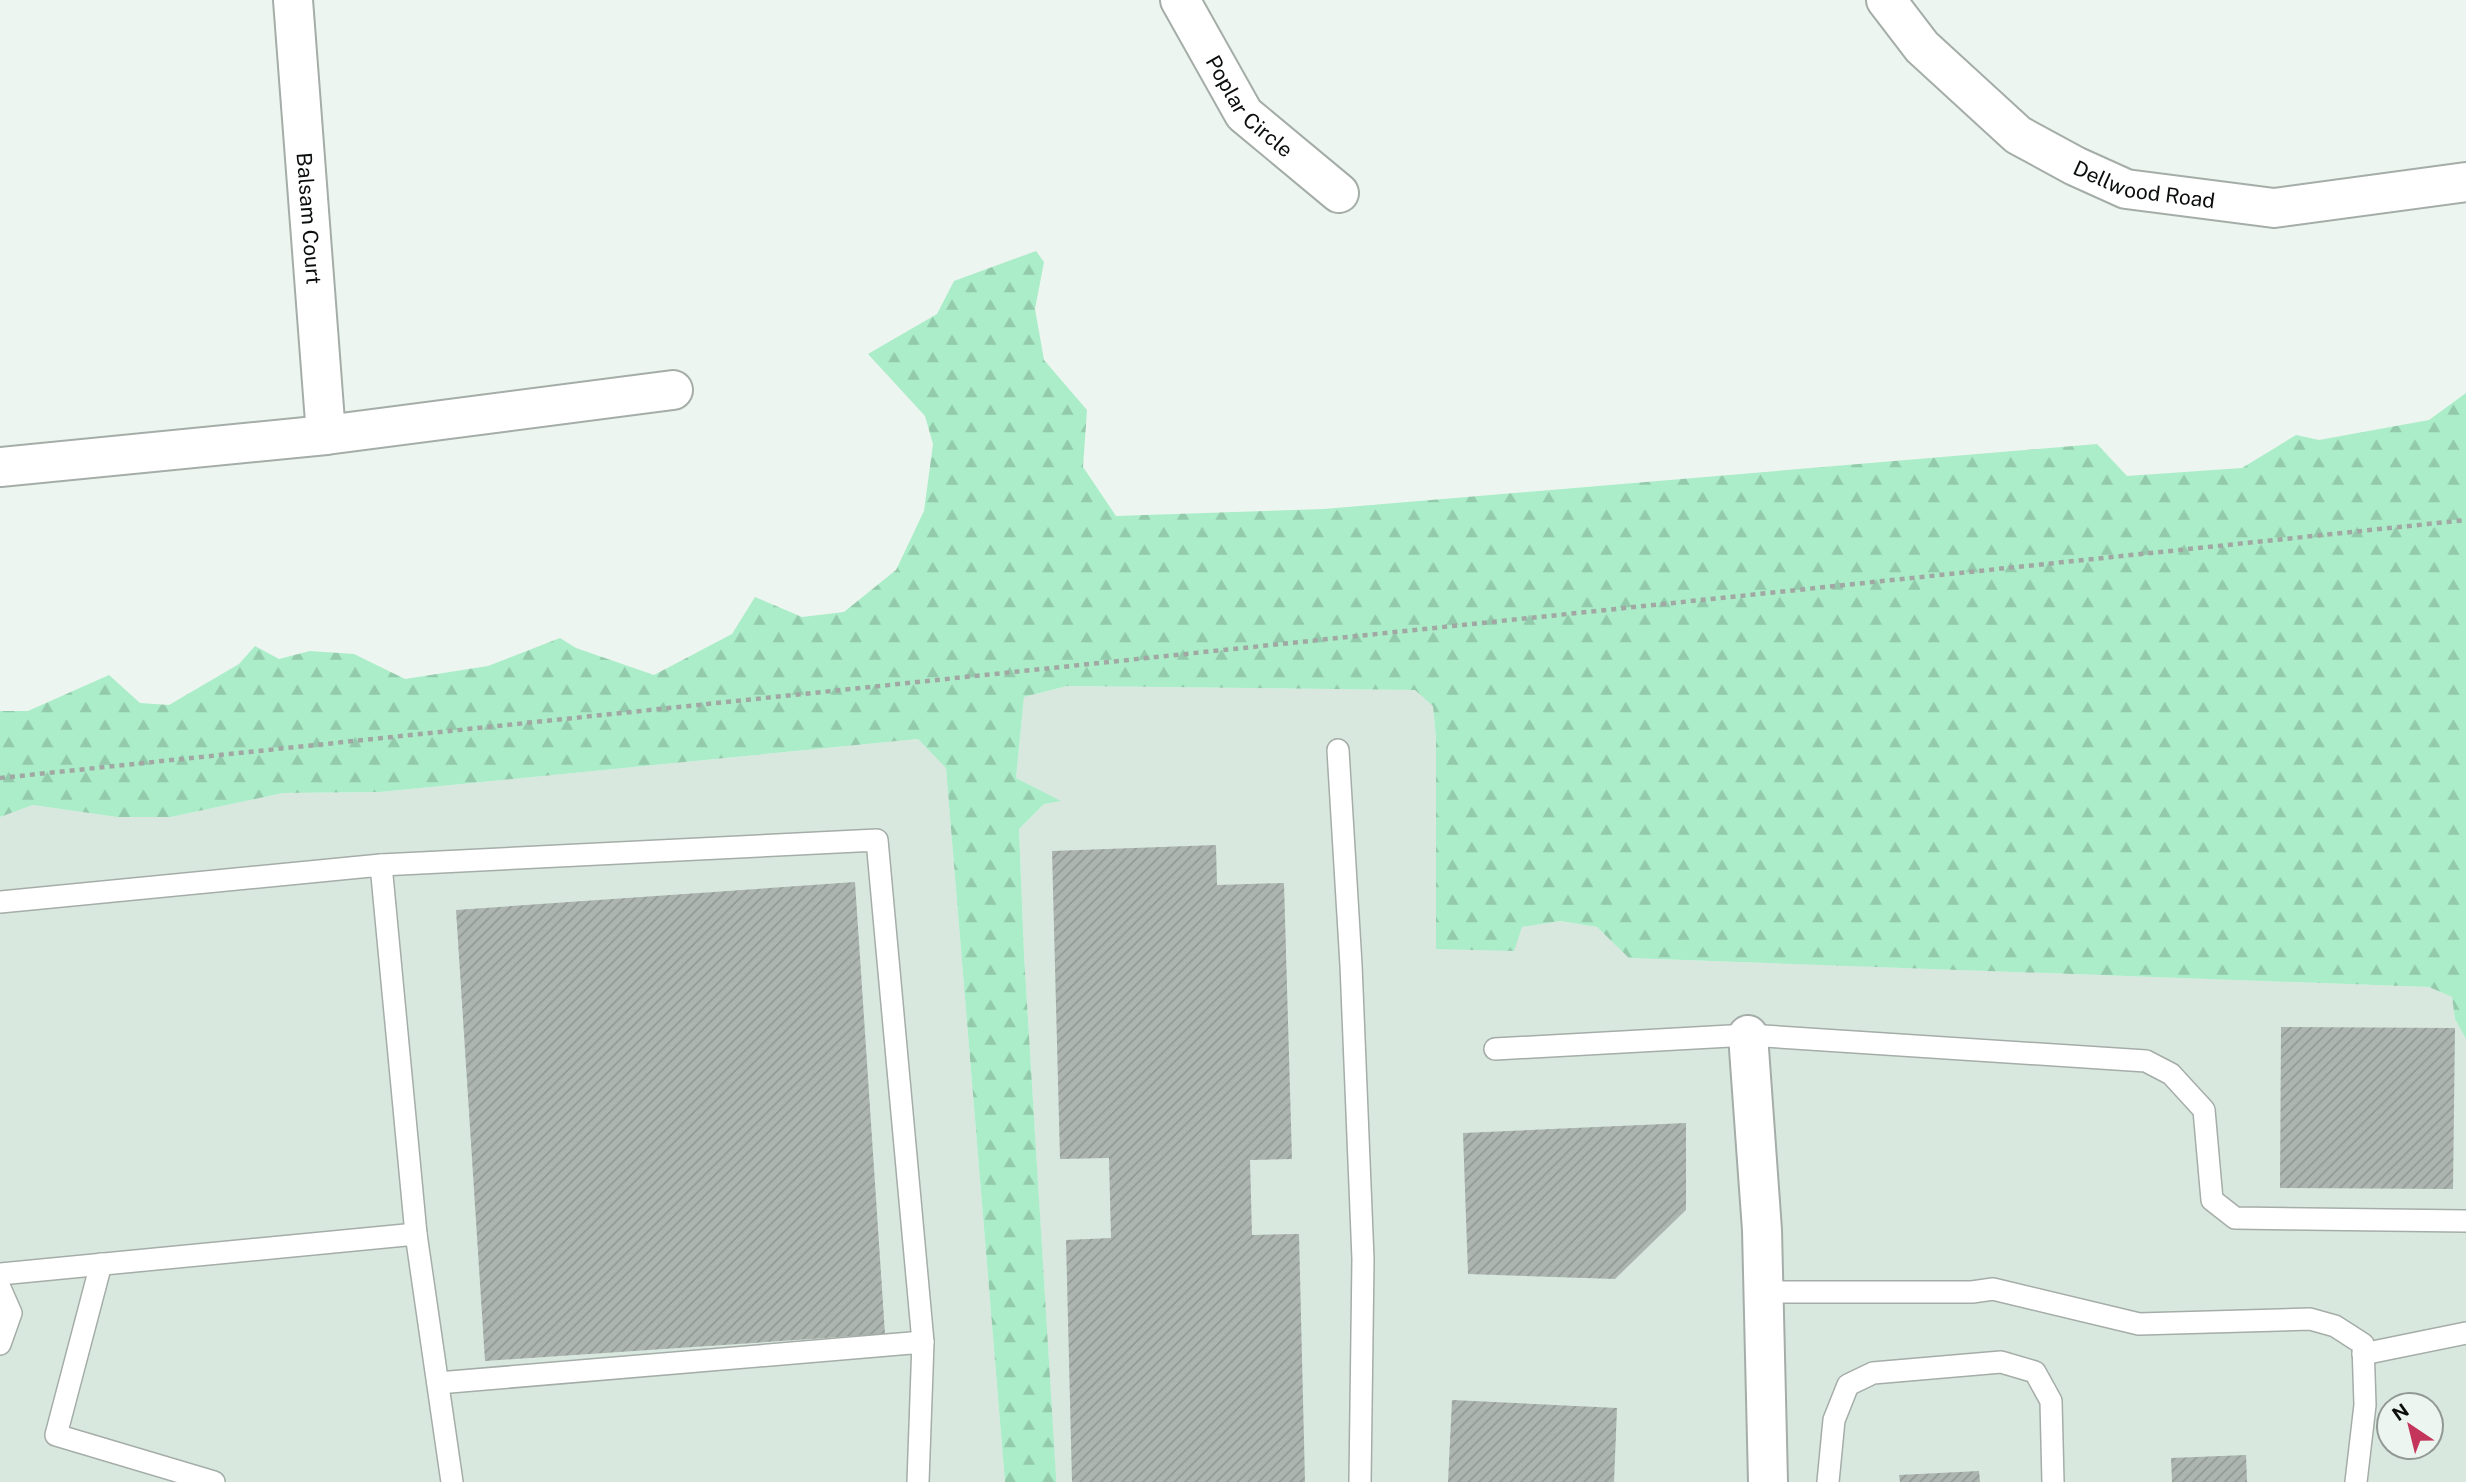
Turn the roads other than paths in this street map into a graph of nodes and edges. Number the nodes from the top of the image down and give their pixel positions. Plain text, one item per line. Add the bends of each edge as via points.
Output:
1 (293, 0) edge
2 (1180, 0) edge
3 (1886, 0) edge
4 (2466, 183) edge
5 (1339, 193) dead end
6 (673, 390) dead end
7 (326, 435) junction
8 (0, 467) edge
9 (1338, 750) dead end
10 (381, 865) junction
11 (0, 902) edge
12 (1748, 1035) junction
13 (1495, 1049) dead end
14 (2466, 1221) edge
15 (416, 1234) junction
16 (101, 1264) junction
17 (0, 1274) edge
18 (0, 1288) edge
19 (1763, 1292) junction
20 (2466, 1333) edge
21 (923, 1342) junction
22 (0, 1344) edge
23 (2363, 1354) junction
24 (438, 1382) junction
25 (214, 1482) edge
26 (452, 1482) edge
27 (918, 1482) edge
28 (1360, 1482) edge
29 (1768, 1482) edge
30 (1828, 1482) edge
31 (2053, 1482) edge
32 (2356, 1482) edge

1 - 7 street, Balsam Court
2 - 5 street, Poplar Circle via 1244,114
3 - 4 street, Dellwood Road via 1922,47 2018,135 2126,189 2274,208
6 - 7 street
7 - 8 street
9 - 28 lane via 1363,1259
10 - 11 lane
10 - 15 lane
10 - 21 lane via 877,840
12 - 13 lane
12 - 14 lane via 2146,1062 2171,1074 2204,1110 2212,1200 2235,1218
12 - 19 street
15 - 16 lane
15 - 24 lane
16 - 17 lane
16 - 25 lane via 56,1435
18 - 22 lane via 11,1312
19 - 23 lane via 1993,1289 2138,1324 2311,1319 2335,1326 2363,1343
19 - 29 street
20 - 23 lane
21 - 24 lane
21 - 27 lane
23 - 32 lane via 2365,1405
24 - 26 lane
30 - 31 lane via 1834,1420 1848,1385 1873,1373 2001,1362 2035,1371 2051,1401

